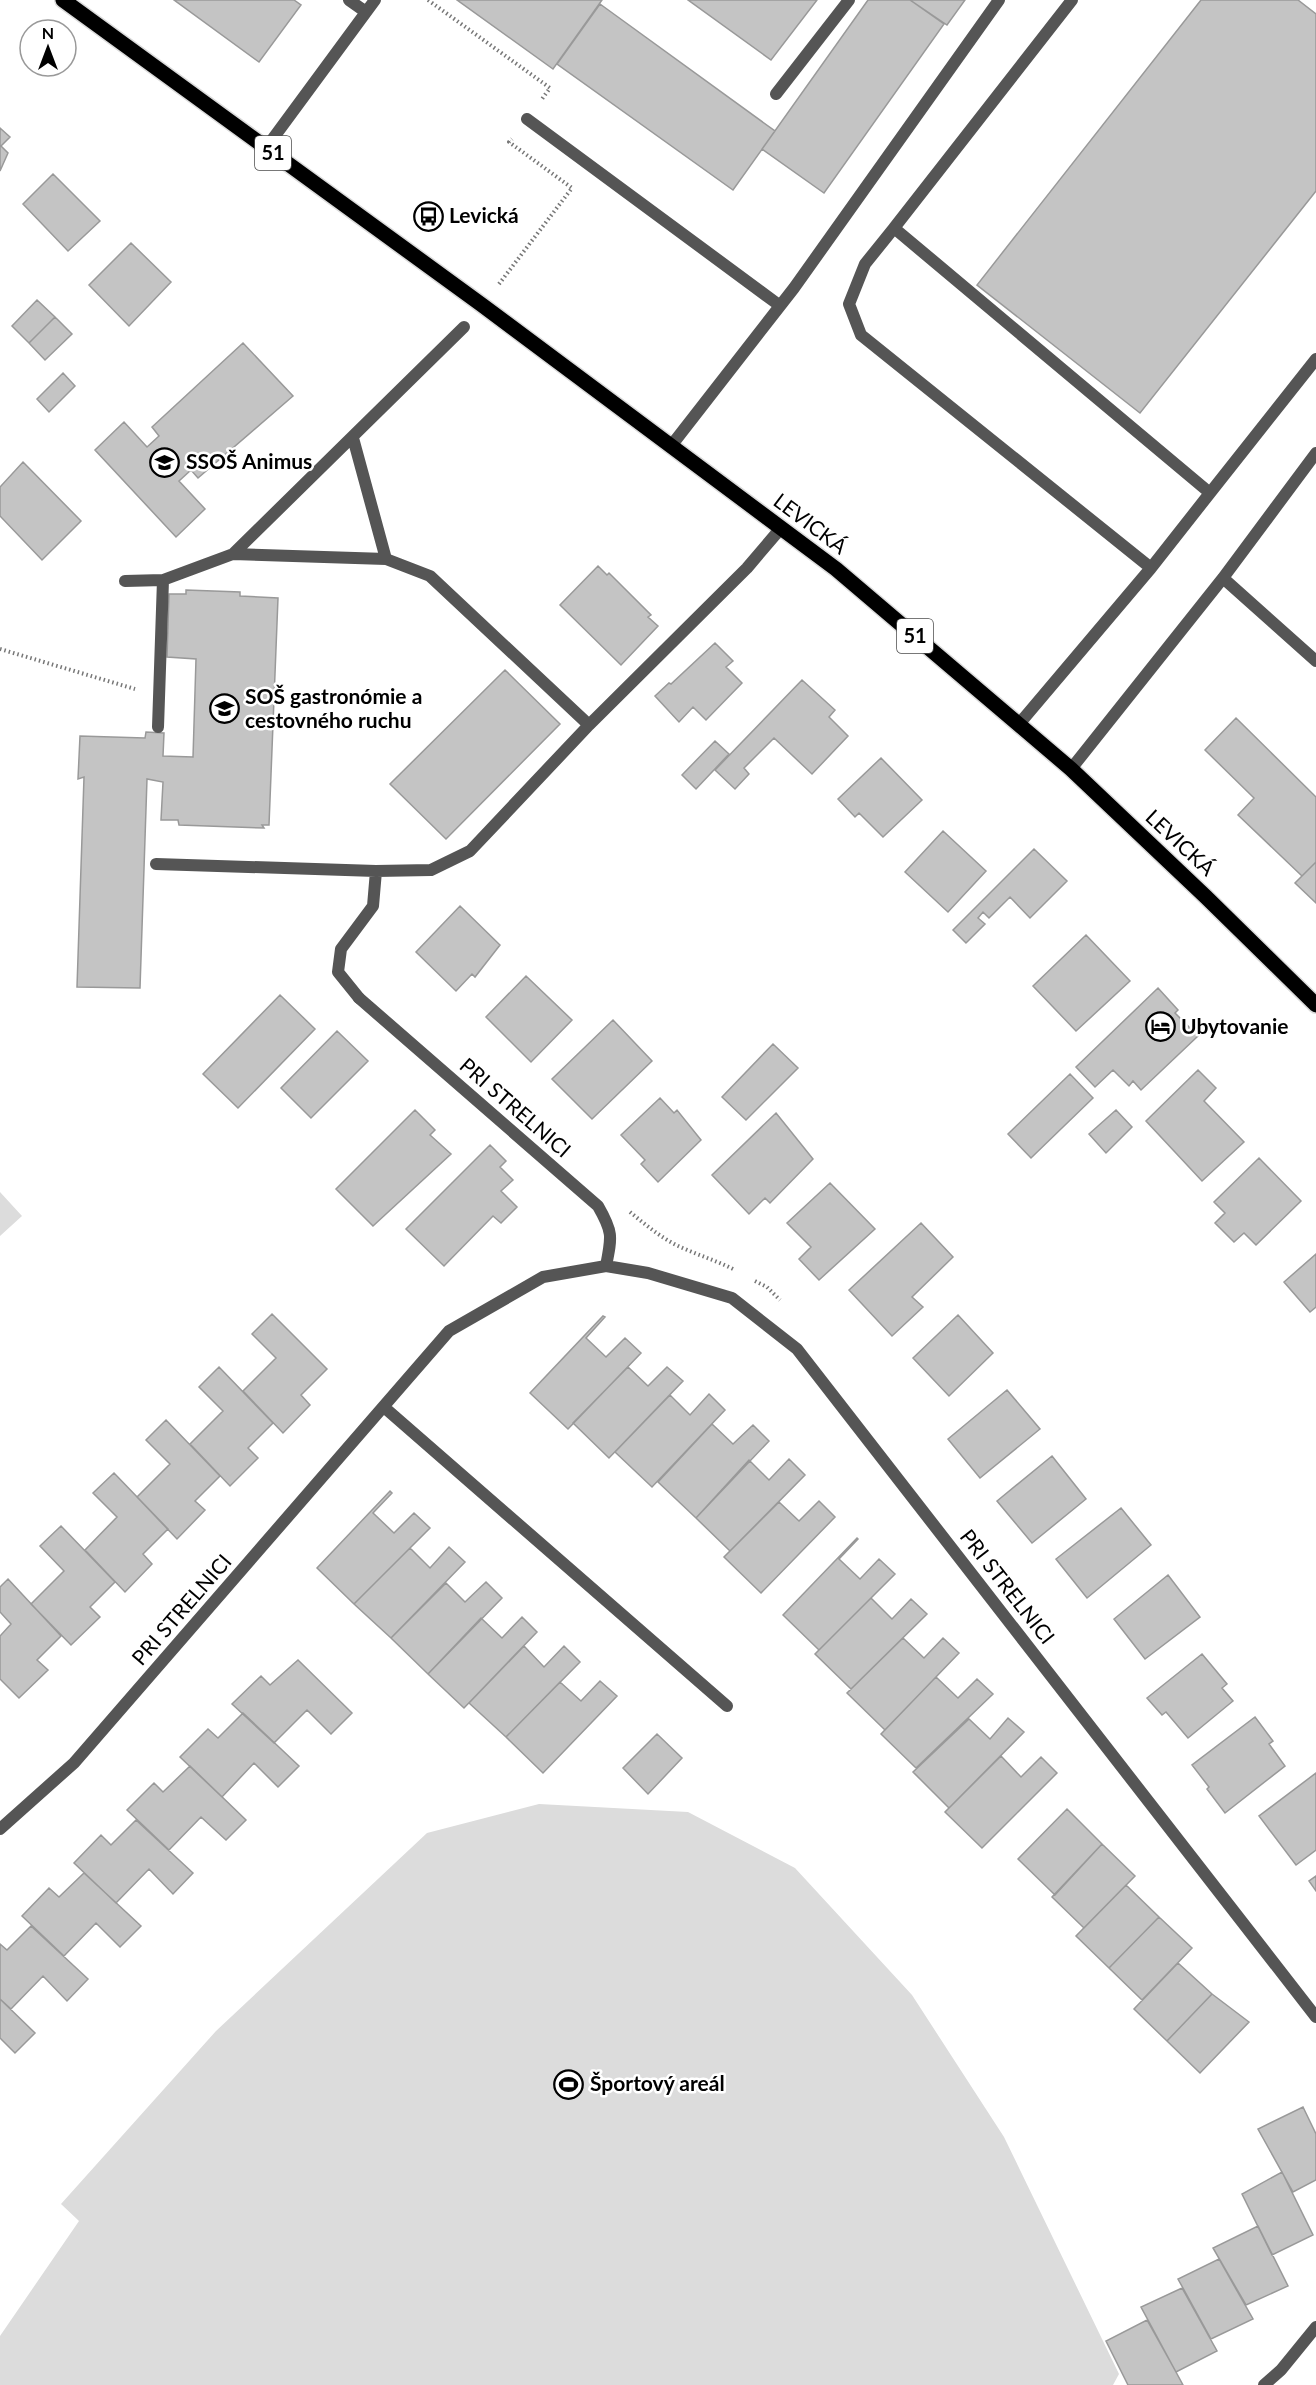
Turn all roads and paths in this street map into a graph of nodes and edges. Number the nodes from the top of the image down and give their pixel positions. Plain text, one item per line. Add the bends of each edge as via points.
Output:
1 (63, 0) edge
2 (349, 0) edge
3 (375, 0) edge
4 (849, 0) edge
5 (999, 0) edge
6 (1072, 0) edge
7 (366, 12) junction
8 (776, 94) dead end
9 (527, 119) dead end
10 (266, 147) junction
11 (894, 228) junction
12 (779, 305) junction
13 (464, 327) dead end
14 (1316, 359) edge
15 (352, 438) junction
16 (671, 446) junction
17 (1316, 453) edge
18 (1210, 493) junction
19 (781, 528) junction
20 (233, 554) junction
21 (386, 559) junction
22 (1151, 568) junction
23 (1223, 578) junction
24 (163, 580) junction
25 (125, 581) dead end
26 (0, 649) edge
27 (1316, 661) edge
28 (159, 696) junction
29 (1019, 724) junction
30 (589, 725) junction
31 (158, 727) dead end
32 (1071, 769) junction
33 (156, 864) dead end
34 (376, 871) junction
35 (1315, 1001) edge
36 (606, 1266) junction
37 (385, 1408) junction
38 (727, 1706) dead end
39 (0, 1829) edge
40 (1316, 2017) edge
41 (1316, 2327) edge
42 (1264, 2385) edge

1 - 10 main road, LEVICKÁ / 51
2 - 7 street
3 - 7 street
4 - 8 street
5 - 12 street
6 - 11 street
7 - 10 street
9 - 12 street
10 - 16 main road, LEVICKÁ / 51
11 - 18 street
11 - 22 street via 865,264 849,304 861,335
12 - 16 street
13 - 15 street
14 - 18 street
15 - 20 street
15 - 21 street
16 - 19 main road, LEVICKÁ / 51
17 - 23 street
18 - 22 street
19 - 29 main road, LEVICKÁ / 51
19 - 30 street via 747,568
20 - 21 street
20 - 24 street
21 - 30 street via 430,576
22 - 29 street
23 - 27 street
23 - 32 street
24 - 25 street
24 - 28 street
26 - 28 path
28 - 31 street
29 - 32 main road, LEVICKÁ / 51
30 - 34 street via 470,850 431,870
32 - 35 main road, LEVICKÁ / 51
33 - 34 street
34 - 36 street, PRI STRELNICI via 373,906 341,949 338,972 359,998 598,1206 610,1227
36 - 37 street, PRI STRELNICI via 543,1277 449,1331
36 - 40 street, PRI STRELNICI via 648,1273 732,1298 797,1349
37 - 38 street
37 - 39 street, PRI STRELNICI via 63,1775
41 - 42 street

